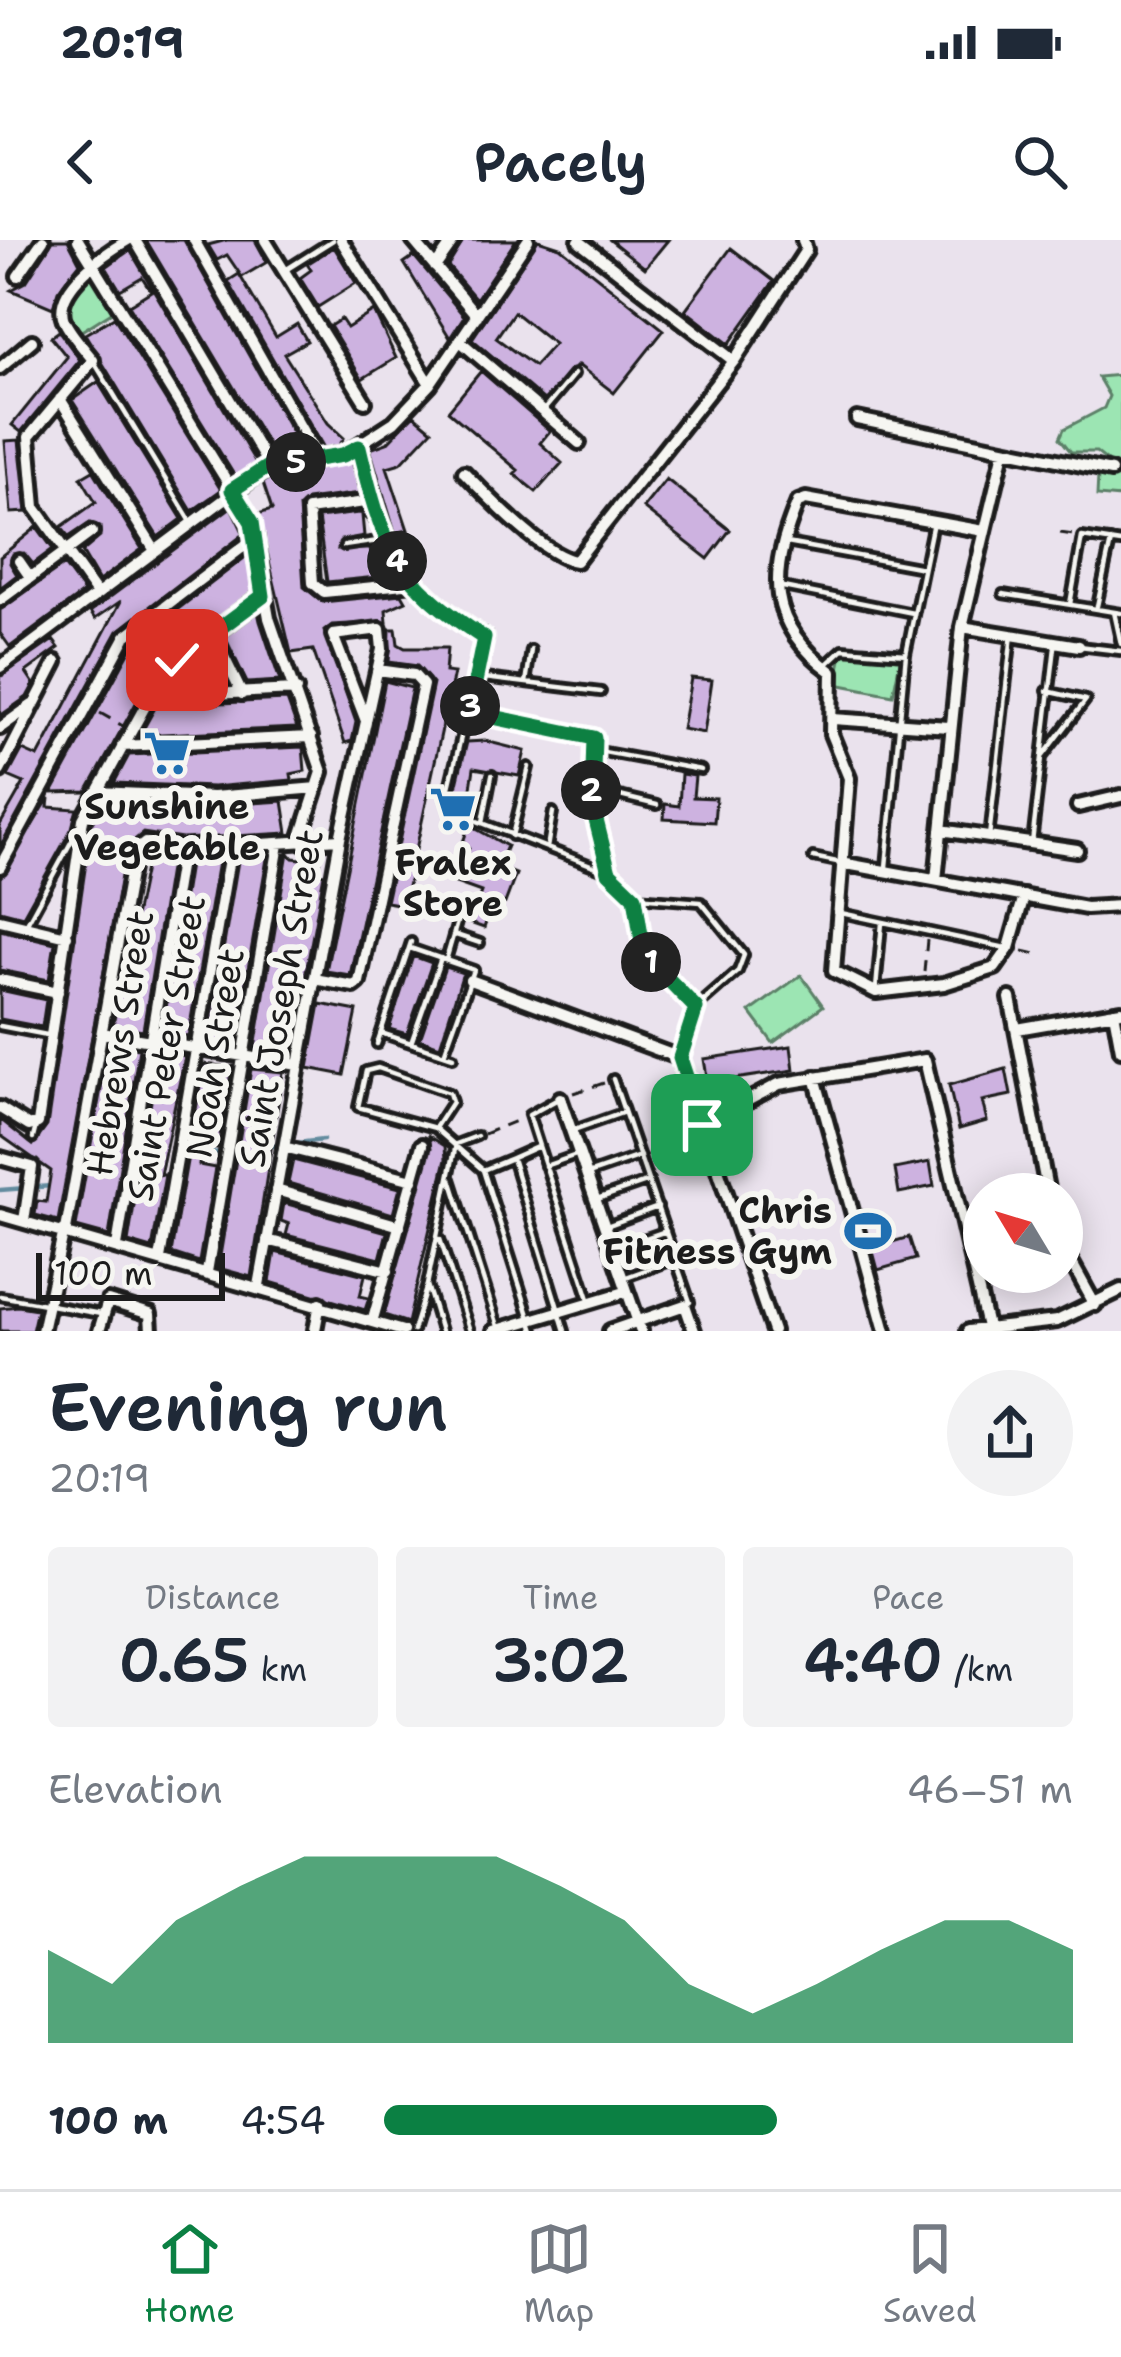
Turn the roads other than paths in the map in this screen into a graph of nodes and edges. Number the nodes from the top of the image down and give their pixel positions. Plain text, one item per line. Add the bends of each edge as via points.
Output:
1 (43, 240) edge
2 (78, 240) edge
3 (132, 240) edge
4 (194, 240) edge
5 (266, 240) edge
6 (337, 240) edge
7 (413, 240) edge
8 (454, 240) edge
9 (528, 240) edge
10 (803, 240) edge
11 (578, 241) edge
12 (91, 261) junction
13 (435, 267) junction
14 (284, 271) junction
15 (18, 277) dead end
16 (477, 316) junction
17 (32, 341) dead end
18 (460, 341) junction
19 (93, 360) junction
20 (734, 361) junction
21 (0, 368) edge
22 (574, 374) dead end
23 (430, 384) junction
24 (60, 399) junction
25 (365, 402) dead end
26 (543, 411) junction
27 (856, 419) dead end
28 (579, 443) dead end
29 (359, 447) junction
30 (1004, 451) junction
31 (318, 458) junction
32 (269, 466) junction
33 (1111, 471) dead end
34 (464, 472) dead end
35 (232, 490) junction
36 (372, 501) junction
37 (191, 522) junction
38 (933, 522) junction
39 (984, 531) junction
40 (92, 532) dead end
41 (256, 537) junction
42 (385, 541) junction
43 (1111, 541) junction
44 (781, 542) junction
45 (1121, 542) edge
46 (344, 546) dead end
47 (154, 549) junction
48 (66, 551) junction
49 (20, 561) dead end
50 (923, 568) junction
51 (30, 577) junction
52 (414, 583) junction
53 (780, 586) junction
54 (1003, 593) dead end
55 (97, 594) junction
56 (263, 596) junction
57 (0, 600) edge
58 (1070, 604) junction
59 (1097, 608) junction
60 (913, 613) junction
61 (1118, 613) edge
62 (962, 627) junction
63 (213, 634) junction
64 (1012, 634) junction
65 (484, 638) joint
66 (1055, 641) junction
67 (1079, 646) joint
68 (1121, 648) edge
69 (531, 650) dead end
70 (906, 654) junction
71 (56, 662) dead end
72 (0, 667) edge
73 (826, 668) junction
74 (378, 670) junction
75 (476, 677) junction
76 (526, 683) junction
77 (296, 690) junction
78 (1048, 691) junction
79 (601, 692) dead end
80 (242, 694) junction
81 (148, 697) junction
82 (32, 705) junction
83 (469, 712) junction
84 (833, 719) junction
85 (366, 721) junction
86 (898, 724) junction
87 (949, 727) junction
88 (0, 728) edge
89 (311, 737) junction
90 (122, 746) junction
91 (593, 750) junction
92 (1043, 756) junction
93 (529, 767) dead end
94 (701, 770) dead end
95 (0, 771) edge
96 (492, 775) dead end
97 (317, 788) junction
98 (591, 789) junction
99 (98, 792) junction
100 (1121, 796) edge
101 (657, 805) dead end
102 (1078, 806) dead end
103 (553, 812) dead end
104 (83, 819) junction
105 (483, 822) junction
106 (941, 830) junction
107 (512, 836) junction
108 (988, 837) junction
109 (340, 839) junction
110 (300, 840) junction
111 (1032, 843) junction
112 (279, 844) junction
113 (231, 848) junction
114 (182, 849) junction
115 (546, 850) junction
116 (1077, 850) dead end
117 (813, 857) dead end
118 (841, 862) junction
119 (0, 867) edge
120 (886, 871) junction
121 (609, 872) junction
122 (936, 880) junction
123 (1024, 896) junction
124 (635, 897) junction
125 (1121, 906) edge
126 (460, 912) dead end
127 (836, 912) junction
128 (0, 920) edge
129 (881, 923) junction
130 (25, 928) junction
131 (456, 935) junction
132 (67, 936) junction
133 (480, 943) dead end
134 (1010, 948) junction
135 (444, 959) junction
136 (314, 979) junction
137 (0, 980) edge
138 (470, 980) junction
139 (58, 992) junction
140 (876, 992) junction
141 (1010, 998) dead end
142 (696, 1008) junction
143 (1118, 1012) edge
144 (0, 1026) edge
145 (1017, 1029) junction
146 (103, 1033) junction
147 (381, 1033) junction
148 (51, 1035) junction
149 (152, 1040) junction
150 (411, 1043) junction
151 (377, 1044) dead end
152 (198, 1046) junction
153 (1121, 1050) edge
154 (248, 1054) junction
155 (444, 1054) junction
156 (453, 1058) dead end
157 (680, 1058) junction
158 (298, 1065) junction
159 (815, 1077) junction
160 (614, 1079) road end
161 (560, 1098) joint
162 (0, 1108) edge
163 (625, 1112) junction
164 (702, 1125) junction
165 (435, 1127) junction
166 (571, 1131) junction
167 (477, 1136) road end
168 (284, 1142) junction
169 (456, 1144) junction
170 (422, 1145) dead end
171 (538, 1146) junction
172 (579, 1154) junction
173 (640, 1156) junction
174 (0, 1158) edge
175 (512, 1158) junction
176 (545, 1166) junction
177 (483, 1170) junction
178 (1044, 1173) edge
179 (450, 1174) junction
180 (586, 1175) junction
181 (413, 1180) junction
182 (649, 1181) junction
183 (276, 1190) junction
184 (594, 1200) junction
185 (658, 1208) junction
186 (0, 1215) edge
187 (24, 1221) junction
188 (400, 1226) junction
189 (603, 1226) junction
190 (65, 1230) junction
191 (666, 1231) junction
192 (438, 1234) junction
193 (267, 1240) junction
194 (117, 1246) junction
195 (611, 1250) junction
196 (160, 1259) junction
197 (676, 1259) junction
198 (388, 1271) junction
199 (207, 1272) junction
200 (1083, 1284) edge
201 (427, 1285) junction
202 (623, 1285) junction
203 (259, 1286) junction
204 (1121, 1290) edge
205 (0, 1296) edge
206 (590, 1302) junction
207 (320, 1303) junction
208 (47, 1304) junction
209 (685, 1305) junction
210 (1094, 1305) junction
211 (103, 1309) junction
212 (559, 1311) junction
213 (374, 1319) junction
214 (532, 1326) edge
215 (639, 1327) edge
216 (987, 1327) junction
217 (315, 1330) edge
218 (497, 1330) edge
219 (42, 1331) edge
220 (99, 1331) edge
221 (151, 1331) edge
222 (403, 1331) edge
223 (413, 1331) edge
224 (441, 1331) edge
225 (470, 1331) edge
226 (565, 1331) edge
227 (610, 1331) edge
228 (694, 1331) edge
229 (773, 1331) edge
230 (885, 1331) edge
231 (968, 1331) edge

1 - 15 street
2 - 12 street
3 - 12 street
3 - 32 street
4 - 31 street
5 - 14 street
6 - 14 lane
6 - 23 street
7 - 13 street
8 - 13 street
9 - 16 street
10 - 20 street via 806,250
11 - 20 street
12 - 19 street via 62,312
12 - 35 street
13 - 16 street
14 - 25 street
16 - 18 street
17 - 21 street
18 - 23 street
18 - 26 street
19 - 24 street
19 - 37 lane
20 - 34 street via 576,561
22 - 26 lane
23 - 29 street
24 - 47 street
24 - 48 street via 29,437 35,508
26 - 28 street
27 - 30 street
29 - 31 street
29 - 36 street
30 - 33 street
30 - 39 street
31 - 32 street
32 - 35 street
35 - 37 street
35 - 41 street
36 - 42 street
36 - 52 street via 308,510 313,583 324,592
37 - 47 street
38 - 39 street
38 - 44 street via 798,502
38 - 50 lane
39 - 62 street
40 - 48 street
41 - 56 street
41 - 119 street via 126,636
42 - 46 lane
42 - 52 street
43 - 45 lane
43 - 58 lane via 1082,537
43 - 59 lane
44 - 50 lane
44 - 53 street
47 - 55 street
48 - 51 street
48 - 55 street
49 - 51 street
50 - 60 lane
51 - 57 street
52 - 65 street
53 - 60 lane
53 - 73 street via 792,636
54 - 58 lane
55 - 72 street
56 - 63 street
56 - 77 street
58 - 59 lane
59 - 61 lane
60 - 70 lane
61 - 68 lane
62 - 64 street
62 - 87 street
63 - 80 street
63 - 81 street via 169,665
64 - 66 street
64 - 108 lane
65 - 75 lane
66 - 67 street
66 - 78 lane
67 - 68 lane
69 - 76 lane
70 - 73 lane via 843,649
70 - 86 lane
71 - 82 street
73 - 84 street
74 - 85 street, Saint Joseph Street
74 - 85 street, Saint Joseph Street via 383,628 330,636
74 - 136 street via 414,675 423,685 359,982
75 - 76 lane
75 - 83 lane
76 - 79 lane
77 - 80 street
77 - 89 street
78 - 92 lane
78 - 92 lane via 1086,700
80 - 81 street
81 - 90 street
82 - 88 street
82 - 95 street
83 - 91 lane via 590,733
83 - 105 lane via 448,792 459,814
84 - 86 street
84 - 118 street via 849,778
85 - 109 street, Saint Joseph Street
86 - 87 street
86 - 120 lane
87 - 106 street
89 - 90 street
89 - 97 street via 322,772
90 - 99 street
91 - 94 lane
91 - 98 lane
92 - 111 lane
93 - 107 lane
96 - 105 lane
97 - 99 street via 213,797
97 - 110 street
98 - 101 lane
98 - 121 lane
99 - 104 street
100 - 102 street
103 - 115 lane
104 - 130 lane
104 - 132 street
105 - 107 lane
106 - 108 street
106 - 122 street
107 - 115 lane
108 - 111 street
109 - 110 street
109 - 136 street, Saint Joseph Street
110 - 112 street
111 - 116 street
112 - 113 street
112 - 154 street, Noah Street
113 - 114 street
113 - 152 street, Saint Peter Street
114 - 146 street via 145,843 134,851
114 - 149 street, Hebrews Street
115 - 121 lane
117 - 118 lane
118 - 120 street
118 - 127 street
120 - 122 street
121 - 124 lane
122 - 123 street
123 - 125 street
123 - 134 street
124 - 142 lane via 644,954
124 - 142 lane via 701,902 742,949 741,967
126 - 131 lane
127 - 129 lane
127 - 140 street via 837,974
128 - 130 street
129 - 134 lane
129 - 140 lane
130 - 132 street
131 - 133 lane
131 - 135 lane
132 - 139 street
134 - 140 street via 995,968
135 - 138 lane via 470,965
135 - 147 lane via 411,945
135 - 150 lane
136 - 158 street, Saint Joseph Street
137 - 139 street
138 - 155 lane
138 - 157 street
139 - 148 street
141 - 145 street
142 - 157 lane
143 - 145 street
143 - 153 street
144 - 148 lane
145 - 178 street
146 - 149 street
146 - 190 street
147 - 150 lane
147 - 151 lane
148 - 162 street via 34,1130
149 - 152 street
149 - 194 street, Hebrews Street
150 - 155 lane
152 - 154 street
152 - 196 street, Saint Peter Street
154 - 158 street
154 - 199 street, Noah Street
155 - 156 lane
157 - 164 street
158 - 168 street, Saint Joseph Street
159 - 164 street via 779,1084
159 - 216 street via 925,1060
159 - 230 street
160 - 163 lane
161 - 166 street
161 - 171 lane via 529,1114
163 - 166 lane
163 - 173 lane
164 - 229 street
165 - 165 lane via 358,1107 366,1071 378,1068 449,1094
165 - 169 lane
166 - 172 street
167 - 169 lane
168 - 181 street
168 - 183 street, Saint Joseph Street
169 - 177 lane
169 - 179 lane
170 - 181 street
171 - 175 lane
171 - 176 lane
172 - 176 lane
172 - 180 street
173 - 180 lane
173 - 182 lane
174 - 187 street via 27,1164 32,1186
175 - 177 lane
175 - 212 lane
176 - 206 lane
177 - 214 lane
179 - 192 lane
179 - 218 lane
180 - 184 street
181 - 188 street
182 - 184 lane
182 - 185 lane
183 - 188 street
183 - 193 street, Saint Joseph Street
184 - 189 street
185 - 189 lane
185 - 191 lane
186 - 187 street
187 - 190 street
188 - 198 street
189 - 195 street
190 - 194 street
190 - 208 street
191 - 195 lane
191 - 197 lane
192 - 201 lane
192 - 225 lane
193 - 198 street
193 - 203 street, Saint Joseph Street
194 - 196 street
195 - 202 street
196 - 199 street
197 - 202 lane
197 - 209 lane
198 - 213 street
199 - 203 street
200 - 210 street
201 - 223 lane
201 - 224 lane
202 - 206 street
202 - 215 street
203 - 207 street
204 - 210 street
205 - 208 lane
206 - 212 street
207 - 213 street
207 - 217 street
208 - 211 lane
208 - 219 street
209 - 215 street
209 - 228 street
210 - 216 street via 1057,1321
211 - 220 street
211 - 221 street via 108,1300 144,1310
212 - 214 street
212 - 226 lane
213 - 222 street
214 - 218 street
215 - 227 street
216 - 231 street

